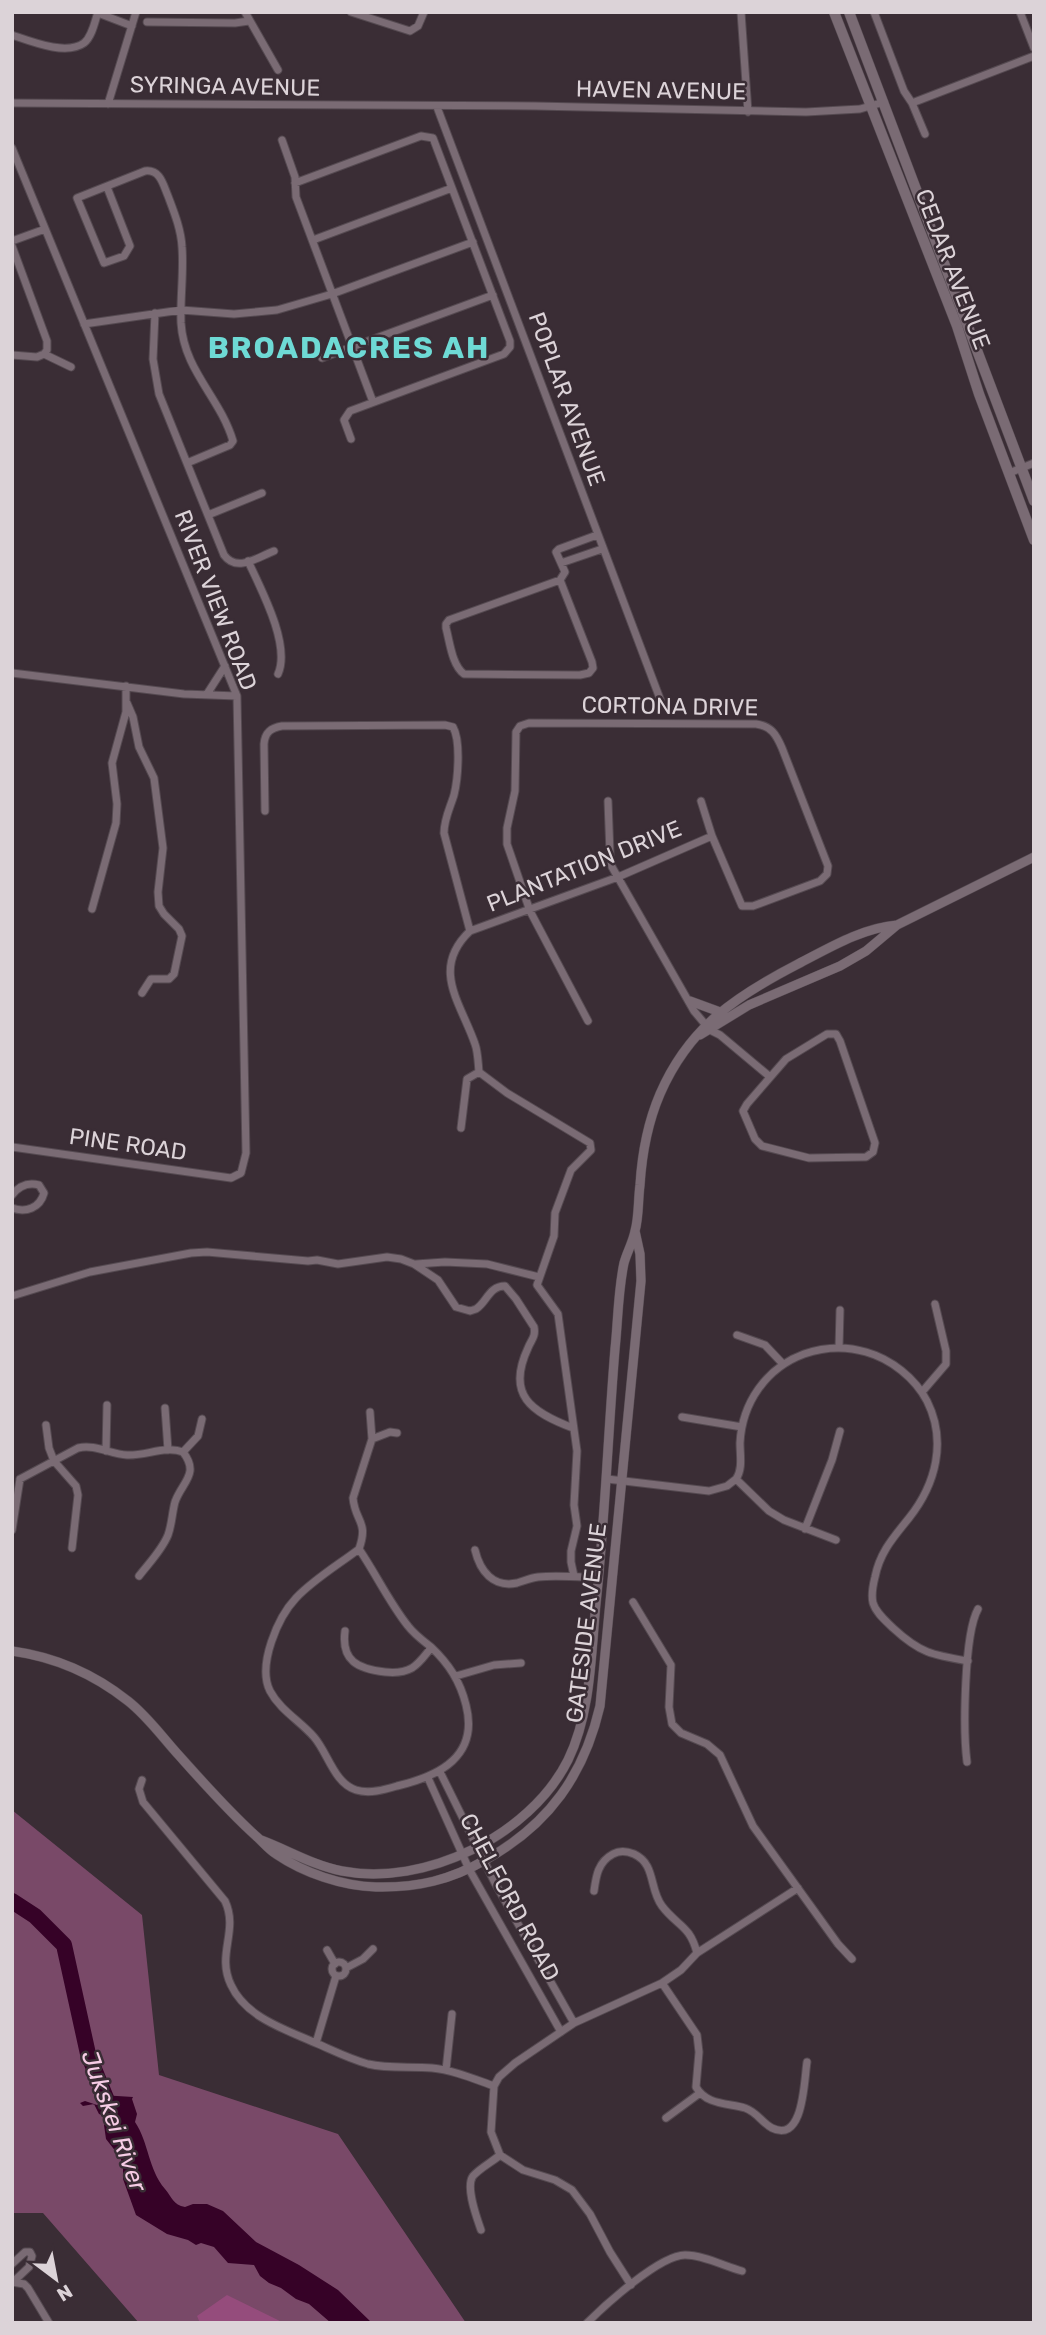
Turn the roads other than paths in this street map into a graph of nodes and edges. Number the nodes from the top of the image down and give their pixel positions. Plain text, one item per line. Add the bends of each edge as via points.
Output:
1 (136, 12) edge
2 (245, 12) edge
3 (351, 12) edge
4 (424, 12) edge
5 (741, 12) edge
6 (834, 12) edge
7 (849, 12) edge
8 (874, 12) edge
9 (1020, 12) edge
10 (98, 13) edge
11 (249, 21) junction
12 (147, 22) dead end
13 (132, 26) junction
14 (12, 35) edge
15 (1034, 48) edge
16 (1034, 56) edge
17 (278, 70) dead end
18 (884, 102) junction
19 (12, 103) edge
20 (912, 103) junction
21 (108, 104) junction
22 (437, 107) junction
23 (870, 107) junction
24 (748, 111) junction
25 (925, 134) dead end
26 (282, 140) dead end
27 (12, 148) edge
28 (295, 183) junction
29 (107, 187) junction
30 (452, 188) junction
31 (45, 229) junction
32 (313, 240) junction
33 (473, 242) junction
34 (12, 243) edge
35 (939, 266) junction
36 (332, 294) junction
37 (493, 295) junction
38 (181, 310) junction
39 (155, 313) junction
40 (84, 324) junction
41 (352, 347) junction
42 (44, 354) junction
43 (12, 355) edge
44 (323, 358) dead end
45 (71, 367) dead end
46 (373, 402) junction
47 (351, 439) dead end
48 (187, 463) junction
49 (1034, 463) edge
50 (1021, 468) junction
51 (1009, 473) junction
52 (262, 493) dead end
53 (1034, 501) edge
54 (208, 515) junction
55 (597, 535) junction
56 (1034, 540) edge
57 (602, 549) junction
58 (274, 551) dead end
59 (248, 561) junction
60 (561, 563) junction
61 (560, 580) junction
62 (225, 666) junction
63 (12, 673) edge
64 (278, 674) dead end
65 (126, 686) junction
66 (207, 694) junction
67 (237, 696) junction
68 (127, 703) junction
69 (662, 704) dead end
70 (608, 801) dead end
71 (701, 801) dead end
72 (265, 811) dead end
73 (712, 836) junction
74 (1034, 858) edge
75 (618, 877) junction
76 (92, 909) dead end
77 (530, 911) junction
78 (897, 925) junction
79 (470, 931) junction
80 (142, 993) dead end
81 (690, 1001) junction
82 (720, 1012) junction
83 (588, 1021) dead end
84 (707, 1027) junction
85 (480, 1072) junction
86 (769, 1076) junction
87 (461, 1128) dead end
88 (12, 1146) edge
89 (238, 1176) joint
90 (12, 1195) edge
91 (12, 1208) edge
92 (635, 1231) junction
93 (414, 1264) junction
94 (539, 1277) junction
95 (12, 1296) edge
96 (935, 1304) dead end
97 (841, 1310) dead end
98 (737, 1335) dead end
99 (839, 1348) junction
100 (782, 1364) junction
101 (922, 1392) junction
102 (107, 1405) dead end
103 (165, 1408) dead end
104 (370, 1412) dead end
105 (682, 1417) dead end
106 (202, 1419) dead end
107 (46, 1425) dead end
108 (742, 1427) junction
109 (573, 1428) junction
110 (839, 1431) dead end
111 (397, 1433) dead end
112 (372, 1439) junction
113 (168, 1450) junction
114 (106, 1451) junction
115 (183, 1452) junction
116 (54, 1461) junction
117 (12, 1474) edge
118 (20, 1479) junction
119 (607, 1479) junction
120 (736, 1479) junction
121 (621, 1480) junction
122 (805, 1529) junction
123 (12, 1530) edge
124 (835, 1540) dead end
125 (72, 1548) dead end
126 (359, 1549) junction
127 (475, 1550) dead end
128 (139, 1576) dead end
129 (575, 1576) junction
130 (598, 1578) junction
131 (633, 1602) dead end
132 (978, 1609) dead end
133 (345, 1631) dead end
134 (431, 1648) junction
135 (12, 1651) edge
136 (968, 1661) junction
137 (521, 1663) dead end
138 (456, 1676) junction
139 (967, 1762) dead end
140 (440, 1772) junction
141 (428, 1778) junction
142 (142, 1780) dead end
143 (466, 1824) junction
144 (453, 1831) junction
145 (261, 1840) junction
146 (478, 1846) junction
147 (461, 1854) junction
148 (485, 1860) junction
149 (469, 1870) junction
150 (798, 1888) junction
151 (594, 1891) dead end
152 (373, 1949) dead end
153 (327, 1950) dead end
154 (698, 1953) junction
155 (852, 1959) dead end
156 (335, 1964) junction
157 (346, 1968) junction
158 (336, 1976) junction
159 (663, 1983) junction
160 (452, 2014) dead end
161 (574, 2023) junction
162 (561, 2032) junction
163 (316, 2043) junction
164 (807, 2062) dead end
165 (446, 2070) junction
166 (494, 2086) junction
167 (700, 2093) junction
168 (666, 2118) dead end
169 (500, 2155) junction
170 (481, 2230) dead end
171 (12, 2264) edge
172 (742, 2271) dead end
173 (13, 2282) edge
174 (631, 2285) junction
175 (49, 2323) edge
176 (587, 2323) edge

1 - 13 street
2 - 11 street
3 - 4 street via 410,31
5 - 24 street
6 - 23 main road, CEDAR AVENUE
7 - 18 main road, CEDAR AVENUE
8 - 20 street
9 - 15 street
10 - 13 street
10 - 14 street via 81,45 48,48
11 - 12 street
11 - 17 street
13 - 21 street
16 - 20 street
18 - 23 street, HAVEN AVENUE
18 - 35 main road, CEDAR AVENUE
19 - 21 street, SYRINGA AVENUE
20 - 25 street
21 - 22 street, SYRINGA AVENUE
22 - 24 street, HAVEN AVENUE
22 - 55 street, POPLAR AVENUE
23 - 24 street, HAVEN AVENUE via 829,112
23 - 35 main road, CEDAR AVENUE
26 - 28 street
27 - 31 street, RIVER VIEW ROAD
28 - 30 street via 426,135 436,143
28 - 32 street
29 - 29 street via 77,198 104,263 124,256 130,246
29 - 38 street via 145,171 159,175 181,240
30 - 32 street
30 - 33 street
31 - 34 street
31 - 40 street, RIVER VIEW ROAD
32 - 36 street
33 - 36 street
33 - 37 street
34 - 42 street via 47,341
35 - 50 main road, CEDAR AVENUE
35 - 51 main road, CEDAR AVENUE
36 - 38 street via 254,313
36 - 41 street
37 - 41 street
37 - 46 street via 510,341 507,352
38 - 39 street
38 - 48 street via 187,356 233,439 230,445
39 - 40 street
39 - 48 street via 155,373
40 - 62 street, RIVER VIEW ROAD
41 - 44 street
41 - 46 street
42 - 43 street
42 - 45 street
46 - 47 street via 345,417
48 - 54 street
49 - 50 street
50 - 51 street
50 - 53 main road, CEDAR AVENUE
51 - 56 main road, CEDAR AVENUE
52 - 54 street
54 - 59 street via 227,560 236,565
55 - 57 street, POPLAR AVENUE
55 - 60 street via 557,550
57 - 60 street
57 - 69 street, POPLAR AVENUE
58 - 59 street
59 - 64 street via 278,633 282,659
60 - 61 street via 565,572
61 - 61 street via 447,622 460,672 589,673 593,662
62 - 66 street
62 - 67 street, RIVER VIEW ROAD
63 - 65 street
65 - 66 street
65 - 68 street
66 - 67 street
67 - 89 street, RIVER VIEW ROAD via 246,1153
68 - 76 street via 112,758 118,808 115,829
68 - 80 street via 140,750 153,776 163,848 160,909 181,932 182,941 176,970 169,979 151,979
70 - 75 street via 611,863
71 - 73 street, CORTONA DRIVE
72 - 79 street via 264,744 274,728 453,727 458,738 456,783 444,833
73 - 75 street, PLANTATION DRIVE
73 - 77 street, CORTONA DRIVE via 745,907 820,881 827,874 828,866 782,747 765,725 524,724 515,737 514,791 506,836
74 - 78 street, GATESIDE AVENUE
75 - 77 street, PLANTATION DRIVE
75 - 81 street
77 - 79 street, PLANTATION DRIVE
77 - 83 street, CORTONA DRIVE
78 - 82 street, GATESIDE AVENUE via 876,928 831,947
78 - 84 street, GATESIDE AVENUE via 840,966
79 - 85 street via 453,951 451,984 476,1046
81 - 82 street
81 - 84 street
82 - 84 street, GATESIDE AVENUE
84 - 86 street
84 - 92 street, GATESIDE AVENUE via 661,1091 641,1168
85 - 87 street via 467,1079
85 - 94 street via 590,1143 591,1150 571,1170 559,1201 554,1236
86 - 86 street via 786,1059 827,1034 836,1034 875,1143 873,1152 866,1157 809,1158 762,1146 743,1111
88 - 89 street, PINE ROAD via 225,1178
90 - 91 street via 30,1184 39,1185 44,1193 32,1209
92 - 119 street, GATESIDE AVENUE via 622,1280
92 - 121 street, GATESIDE AVENUE via 641,1281
93 - 94 street via 487,1264
93 - 95 street via 387,1257 338,1264 207,1252 90,1272
93 - 109 street via 438,1280 462,1310 476,1310 500,1285 511,1291 535,1333 522,1363 521,1393 536,1410
94 - 109 street via 537,1285 558,1314
96 - 101 street via 946,1364
97 - 99 street
98 - 100 street via 765,1345
99 - 100 street via 807,1353
99 - 101 street via 887,1361
100 - 108 street via 760,1385
101 - 136 street via 936,1423 936,1465 923,1498 881,1554 872,1595 877,1611 917,1648
102 - 114 street
103 - 113 street
104 - 112 street
105 - 108 street
106 - 115 street via 198,1436
107 - 116 street
108 - 120 street
109 - 129 street via 577,1526 570,1562
110 - 122 street
111 - 112 street
112 - 126 street via 353,1498 364,1529
113 - 114 street via 129,1455
113 - 115 street
114 - 116 street via 86,1446
115 - 128 street via 190,1463 189,1478 174,1504 163,1544
116 - 118 street
116 - 125 street via 76,1486 78,1495
117 - 118 street
118 - 123 street
119 - 121 street
119 - 130 street, GATESIDE AVENUE
120 - 121 street via 709,1492
120 - 122 street via 769,1511
121 - 148 street, GATESIDE AVENUE via 604,1677 589,1746 573,1779 542,1818
122 - 124 street
126 - 134 street via 409,1628
126 - 141 street via 293,1600 268,1654 268,1685 351,1788 383,1790
127 - 129 street via 485,1573 498,1582
129 - 130 street
130 - 146 street, GATESIDE AVENUE via 587,1691 568,1761 535,1805
131 - 150 street via 671,1665 672,1724 720,1755 753,1826
132 - 136 street via 971,1626
133 - 134 street via 344,1647 351,1660 375,1671 403,1672
134 - 138 street
135 - 145 street, GATESIDE AVENUE via 68,1665 129,1701
136 - 139 street
137 - 138 street
138 - 140 street via 468,1717 467,1738
140 - 141 street
140 - 143 street, CHELFORD ROAD
141 - 144 street, CHELFORD ROAD
142 - 163 street via 143,1802 229,1910 231,1927 224,1963 234,1991 269,2023
143 - 144 street
143 - 146 street, CHELFORD ROAD
144 - 147 street, CHELFORD ROAD
145 - 147 street, GATESIDE AVENUE via 318,1866 375,1875 411,1872
145 - 149 street, GATESIDE AVENUE via 289,1862 363,1886 419,1885
146 - 147 street, GATESIDE AVENUE
146 - 148 street, CHELFORD ROAD
147 - 149 street, CHELFORD ROAD
148 - 149 street, GATESIDE AVENUE
148 - 161 street, CHELFORD ROAD
149 - 162 street, CHELFORD ROAD
150 - 154 street
150 - 155 street
151 - 154 street via 599,1868 614,1853 638,1856 649,1868 659,1901 687,1929
152 - 157 street
153 - 156 street
154 - 159 street
156 - 157 street via 343,1963
156 - 158 street
157 - 158 street via 344,1975
158 - 163 street
159 - 161 street
159 - 167 street via 698,2035 696,2081
160 - 165 street
161 - 162 street
162 - 166 street via 515,2063
163 - 165 street via 344,2057 379,2066
164 - 167 street via 799,2118 786,2130 773,2129 750,2109 711,2101
165 - 166 street
166 - 169 street via 491,2132
167 - 168 street
169 - 170 street via 470,2182
169 - 174 street via 572,2190
171 - 173 street via 26,2252 33,2256 29,2267
172 - 174 street via 695,2256 678,2256
173 - 175 street via 28,2288
174 - 176 street

